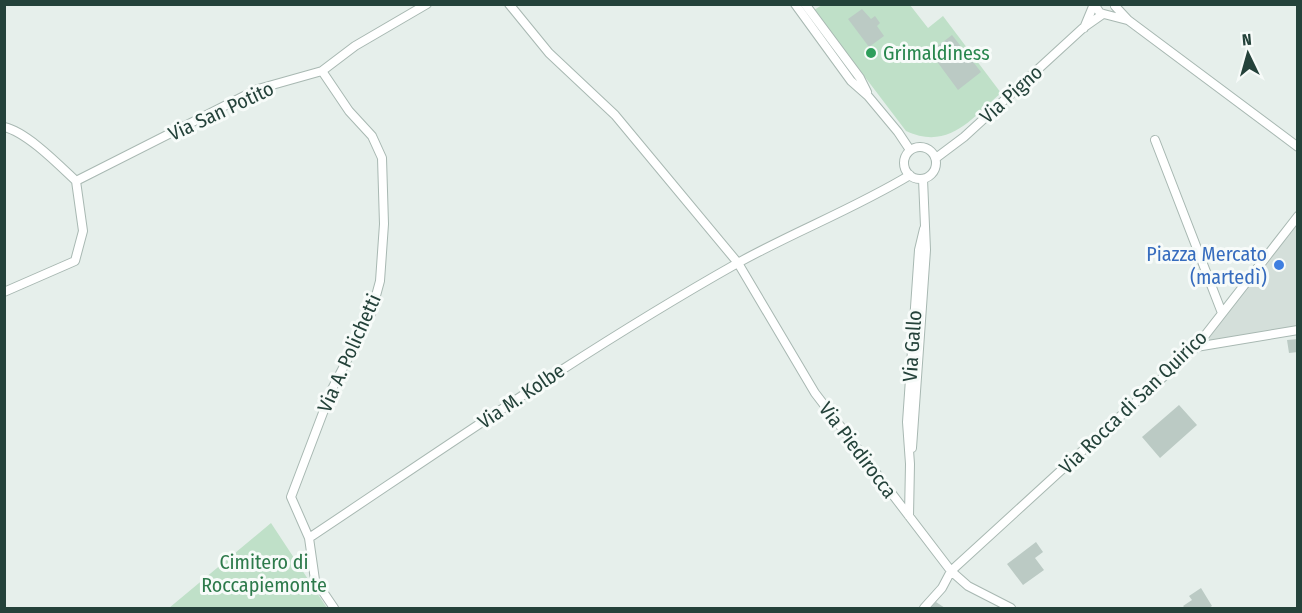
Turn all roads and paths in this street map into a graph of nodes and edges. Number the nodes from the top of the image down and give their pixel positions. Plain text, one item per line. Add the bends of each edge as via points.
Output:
1 (427, 4) edge
2 (509, 4) edge
3 (795, 4) edge
4 (805, 4) edge
5 (1094, 4) edge
6 (1115, 5) edge
7 (1105, 14) junction
8 (1128, 20) junction
9 (1083, 28) junction
10 (322, 71) junction
11 (868, 96) junction
12 (4, 127) edge
13 (1155, 140) dead end
14 (1298, 147) edge
15 (910, 150) junction
16 (936, 158) junction
17 (910, 175) junction
18 (923, 179) junction
19 (76, 181) junction
20 (1298, 216) edge
21 (738, 263) junction
22 (4, 292) edge
23 (1222, 314) junction
24 (1298, 330) edge
25 (1196, 347) junction
26 (909, 516) junction
27 (309, 538) junction
28 (951, 571) junction
29 (334, 609) edge
30 (924, 609) edge
31 (1011, 609) edge

1 - 10 street, Via San Potito
2 - 21 street via 549,53 615,116
3 - 11 street via 851,81
4 - 11 street via 860,78
5 - 7 street via 1098,12
5 - 9 street, Via Pigno
6 - 7 street, Via Pigno
6 - 8 street
7 - 8 street
7 - 9 street, Via Pigno
8 - 14 street
9 - 16 street, Via Pigno
10 - 19 street, Via San Potito via 258,89
10 - 27 street, Via A. Polichetti via 372,136 382,158 384,225 380,281 371,314 332,389 291,496
11 - 15 street
12 - 19 street via 37,146
13 - 23 street
15 - 16 street via 922,147
15 - 17 street via 904,160
16 - 18 street via 935,169
17 - 18 street
17 - 21 street
18 - 26 street, Via Gallo via 926,250
19 - 22 street via 83,231 75,261
20 - 23 street, Via Rocca di San Quirico
21 - 26 street, Via Piedirocca via 815,393
21 - 27 street, Via M. Kolbe via 583,355
23 - 25 street, Via Rocca di San Quirico
24 - 25 street
25 - 28 street, Via Rocca di San Quirico
26 - 28 street, Via Piedirocca
27 - 29 street, Via A. Polichetti via 315,580
28 - 30 street, Via Rocca di San Quirico
28 - 31 street, Via Piedirocca via 968,586

